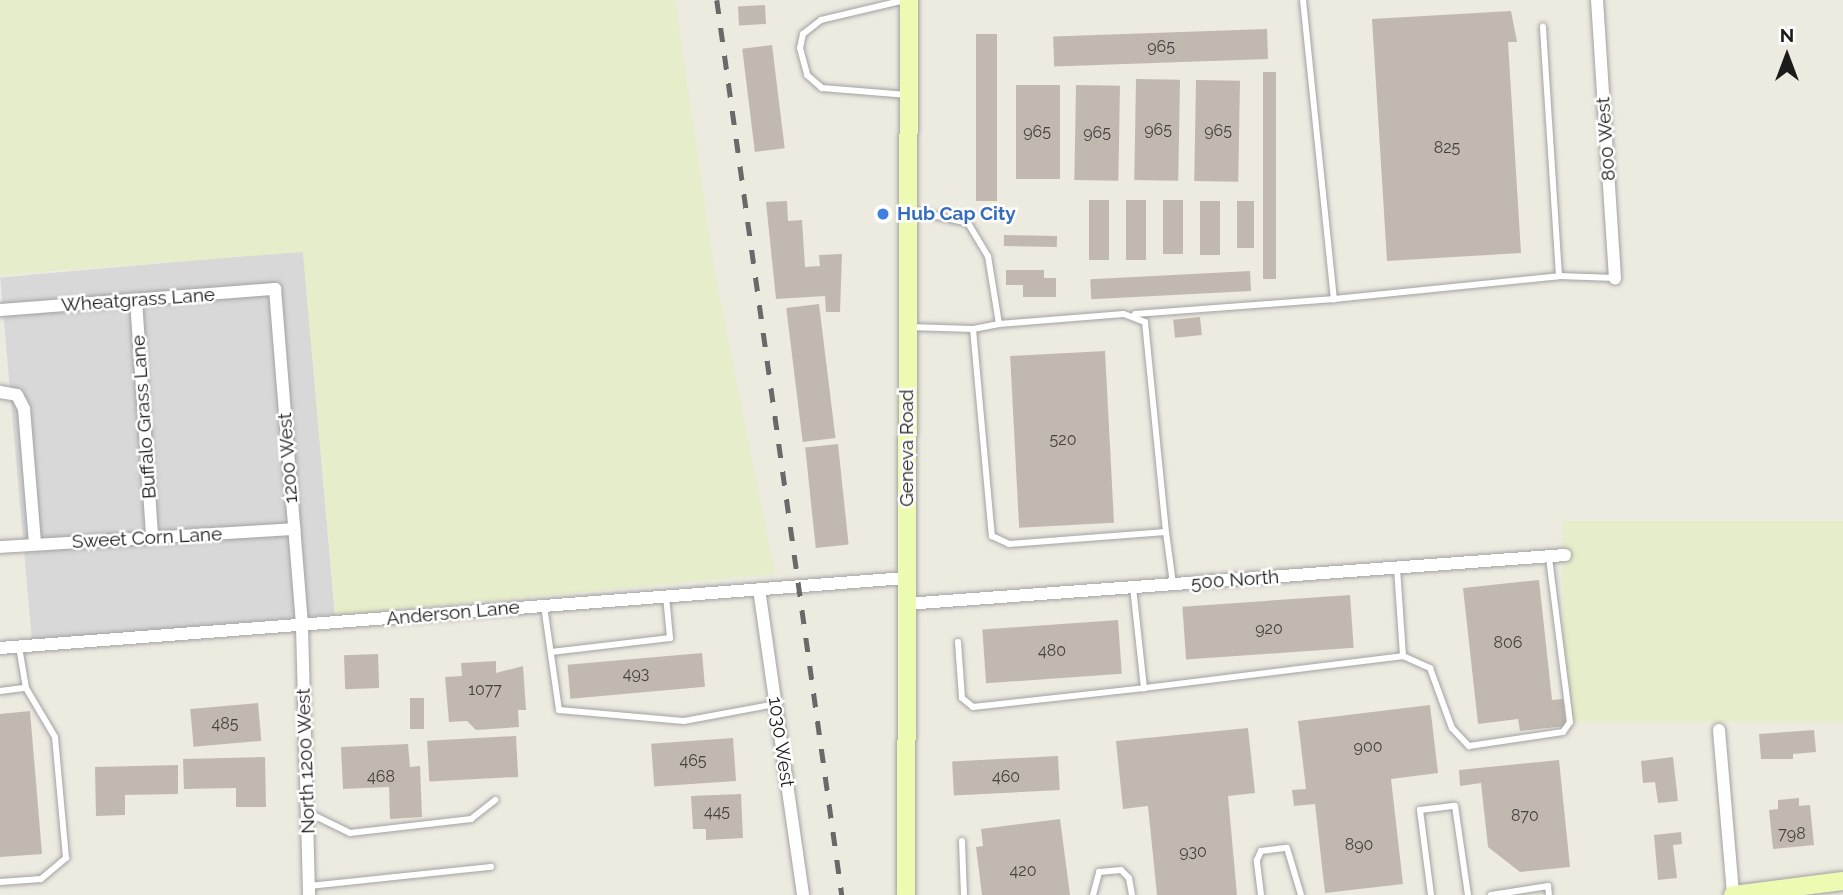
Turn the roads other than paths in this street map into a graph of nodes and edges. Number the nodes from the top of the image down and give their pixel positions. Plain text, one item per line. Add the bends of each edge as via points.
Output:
1 (908, 0) edge
2 (1303, 0) edge
3 (1597, 0) edge
4 (1543, 27) dead end
5 (908, 96) junction
6 (908, 210) junction
7 (1559, 275) junction
8 (1615, 278) joint
9 (275, 289) joint
10 (1334, 299) junction
11 (136, 300) junction
12 (0, 310) edge
13 (1135, 314) junction
14 (999, 324) junction
15 (907, 327) junction
16 (973, 329) junction
17 (0, 392) edge
18 (294, 529) junction
19 (1166, 532) junction
20 (152, 535) junction
21 (35, 544) junction
22 (0, 547) edge
23 (1565, 555) dead end
24 (1549, 556) junction
25 (1397, 567) junction
26 (906, 578) junction
27 (1173, 584) junction
28 (1133, 587) junction
29 (759, 589) junction
30 (666, 596) junction
31 (906, 604) junction
32 (544, 606) junction
33 (302, 626) junction
34 (958, 642) dead end
35 (19, 646) junction
36 (0, 648) edge
37 (551, 652) junction
38 (1403, 656) junction
39 (26, 688) junction
40 (1144, 688) junction
41 (0, 691) edge
42 (776, 704) junction
43 (1718, 730) dead end
44 (495, 800) dead end
45 (307, 812) junction
46 (962, 841) dead end
47 (491, 867) dead end
48 (1843, 881) edge
49 (0, 882) edge
50 (309, 891) edge
51 (1733, 894) edge
52 (803, 895) edge
53 (906, 895) edge
54 (964, 895) edge
55 (1093, 895) edge
56 (1132, 895) edge
57 (1261, 895) edge
58 (1301, 895) edge
59 (1431, 895) edge
60 (1468, 895) edge
61 (1490, 895) edge
62 (1549, 895) edge

1 - 5 main road, Geneva Road
1 - 5 lane via 821,20 803,34 800,48 807,75 822,88
2 - 10 lane
3 - 8 street, 800 West
4 - 7 lane
5 - 6 main road, Geneva Road
6 - 14 lane via 968,223 982,238
6 - 15 main road, Geneva Road
7 - 8 lane
7 - 10 lane
9 - 11 street, Wheatgrass Lane
9 - 18 street, 1200 West
10 - 13 lane
11 - 12 street, Wheatgrass Lane
11 - 20 street, Buffalo Grass Lane
13 - 14 lane
13 - 19 lane via 1145,322
14 - 16 lane
15 - 16 lane
15 - 26 main road, Geneva Road
16 - 19 lane via 996,542
17 - 21 street via 17,395 24,405
18 - 20 street, Sweet Corn Lane
18 - 33 street, 1200 West
19 - 27 lane
20 - 21 street, Sweet Corn Lane
21 - 22 street, Sweet Corn Lane
23 - 24 street, 500 North
24 - 25 street, 500 North
24 - 38 lane via 1570,722 1563,732 1469,746 1452,728 1430,668
25 - 27 street, 500 North
25 - 38 lane
26 - 29 street, Anderson Lane
26 - 31 main road, Geneva Road
27 - 28 street, 500 North
28 - 31 street, 500 North
28 - 40 lane
29 - 30 street, Anderson Lane
29 - 42 street, 1030 West
30 - 32 street, Anderson Lane
30 - 37 lane via 670,638
31 - 53 main road, Geneva Road
32 - 33 street, Anderson Lane
32 - 37 lane
33 - 35 street, Anderson Lane
33 - 45 street, North 1200 West
34 - 40 lane via 962,698 973,707
35 - 36 street, Anderson Lane
35 - 39 lane
37 - 42 lane via 559,710 684,721
38 - 40 lane
39 - 41 lane
39 - 49 lane via 55,737 66,858 41,879
42 - 52 street, 1030 West
43 - 51 street
44 - 45 lane via 471,819 350,833
45 - 50 street, North 1200 West
46 - 54 lane
47 - 50 lane
48 - 51 main road
55 - 56 lane via 1099,872 1121,870 1129,878
57 - 58 lane via 1257,860 1261,851 1287,848
59 - 60 lane via 1420,810 1455,806
61 - 62 lane via 1548,886

